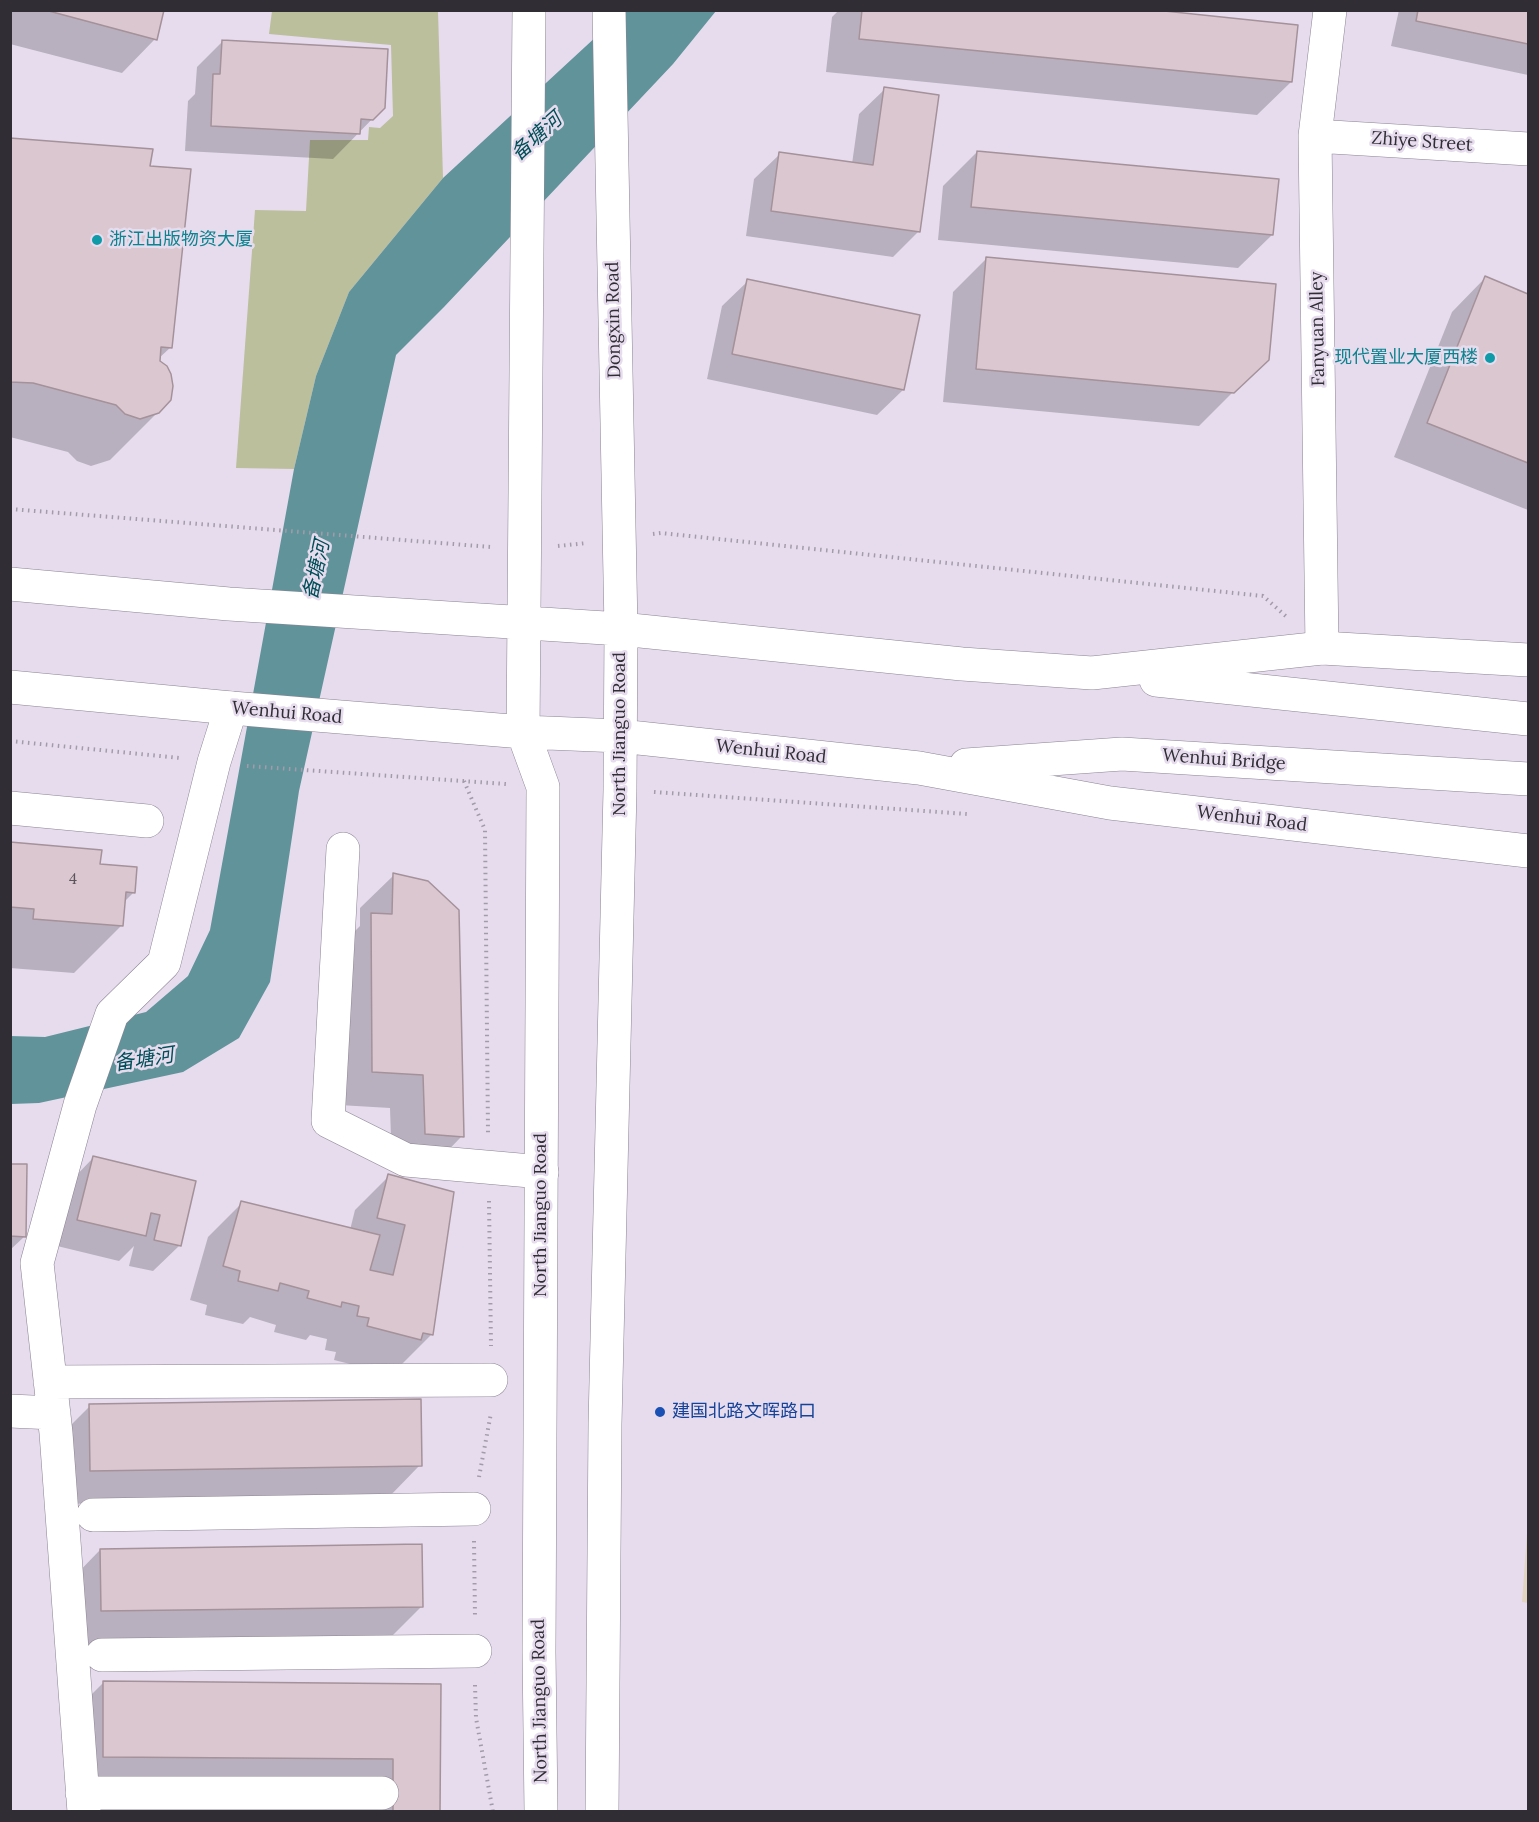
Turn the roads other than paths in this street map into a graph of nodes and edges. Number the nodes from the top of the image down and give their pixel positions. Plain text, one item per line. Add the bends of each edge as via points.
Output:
1 (529, 10) edge
2 (609, 10) edge
3 (1330, 10) edge
4 (1315, 136) junction
5 (1528, 149) edge
6 (10, 584) edge
7 (525, 622) junction
8 (621, 629) junction
9 (1322, 648) junction
10 (1528, 660) edge
11 (1092, 673) junction
12 (10, 687) edge
13 (231, 708) junction
14 (1528, 719) edge
15 (523, 732) junction
16 (620, 736) junction
17 (919, 768) junction
18 (1528, 779) edge
19 (10, 808) edge
20 (147, 821) dead end
21 (343, 849) dead end
22 (1528, 851) edge
23 (542, 1172) junction
24 (491, 1380) road end
25 (52, 1398) junction
26 (10, 1411) edge
27 (474, 1509) road end
28 (93, 1515) dead end
29 (475, 1651) road end
30 (102, 1655) dead end
31 (382, 1793) dead end
32 (83, 1802) edge
33 (541, 1812) edge
34 (602, 1812) edge

1 - 7 main road
2 - 8 main road, Dongxin Road
3 - 4 main road, Fanyuan Alley
4 - 5 main road, Zhiye Street
4 - 9 main road, Fanyuan Alley
6 - 7 main road via 230,604
7 - 8 main road
7 - 15 main road, North Jianguo Road
8 - 11 main road via 962,664
8 - 16 main road, North Jianguo Road
9 - 10 main road
9 - 11 main road
11 - 14 main road
12 - 13 main road, Wenhui Road
13 - 15 main road, Wenhui Road
13 - 25 main road via 222,763 164,963 112,1014 80,1105 37,1263
15 - 16 main road, Wenhui Road
15 - 23 main road, North Jianguo Road via 543,787
16 - 17 main road, Wenhui Road
16 - 34 main road, North Jianguo Road
17 - 18 main road, Wenhui Bridge via 1122,754
17 - 22 main road, Wenhui Road via 1110,803
19 - 20 main road
21 - 23 main road via 328,1121 406,1160
23 - 33 main road, North Jianguo Road
24 - 25 main road
25 - 26 main road
25 - 32 main road
27 - 28 main road
29 - 30 main road
31 - 32 main road

